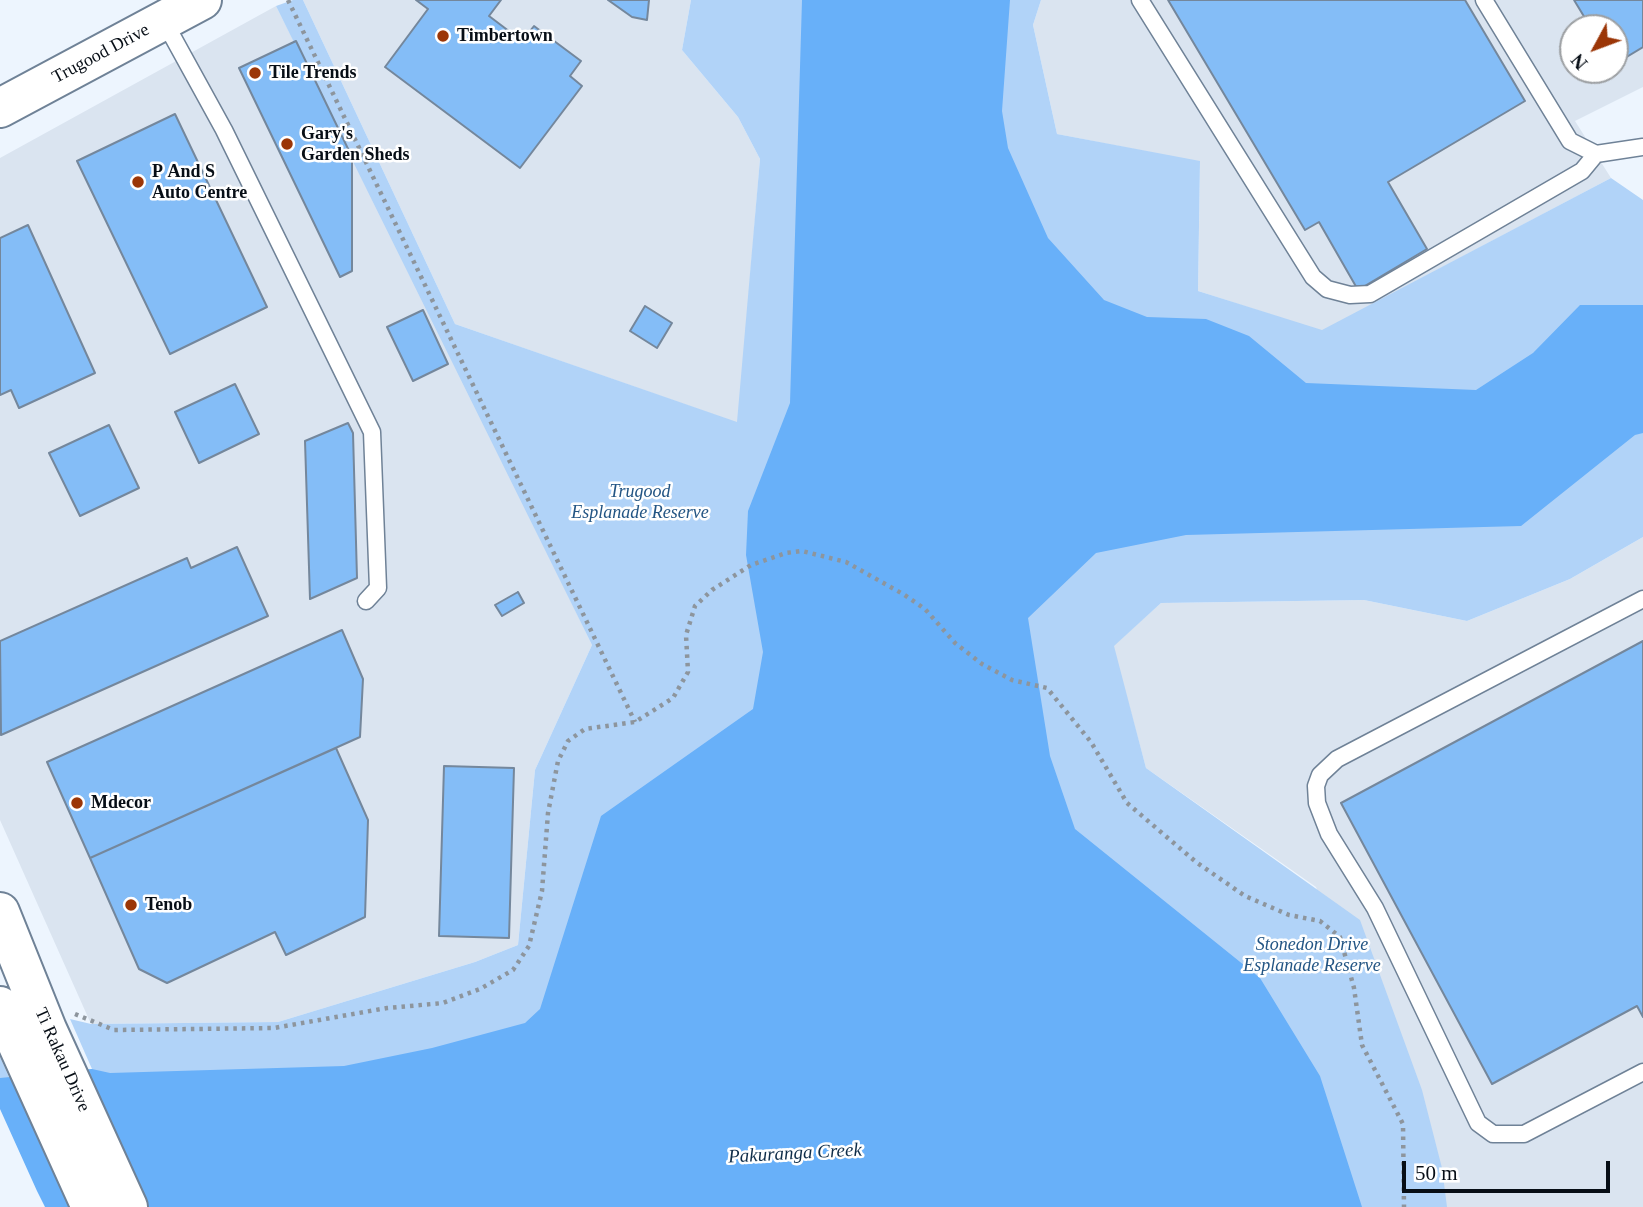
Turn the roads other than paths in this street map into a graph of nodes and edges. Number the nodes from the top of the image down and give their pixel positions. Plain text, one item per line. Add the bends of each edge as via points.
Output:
1 (202, 0) edge
2 (1140, 0) edge
3 (1484, 0) edge
4 (164, 21) junction
5 (0, 108) edge
6 (1643, 147) edge
7 (1596, 154) junction
8 (1643, 599) edge
9 (366, 601) dead end
10 (0, 912) edge
11 (0, 1006) edge
12 (45, 1027) junction
13 (1643, 1072) edge
14 (92, 1207) edge
15 (128, 1207) edge

1 - 4 main road, Trugood Drive
2 - 7 lane via 1312,277 1327,289 1370,294 1582,171
3 - 7 lane via 1570,141
4 - 5 main road, Trugood Drive
4 - 9 lane via 224,130 372,432 378,588
6 - 7 lane
8 - 13 lane via 1337,759 1320,775 1316,786 1329,834 1375,908 1478,1123 1493,1134 1524,1134
10 - 12 main road, Ti Rakau Drive
11 - 12 main road, Ti Rakau Drive
12 - 14 main road, Ti Rakau Drive
12 - 15 main road, Ti Rakau Drive

